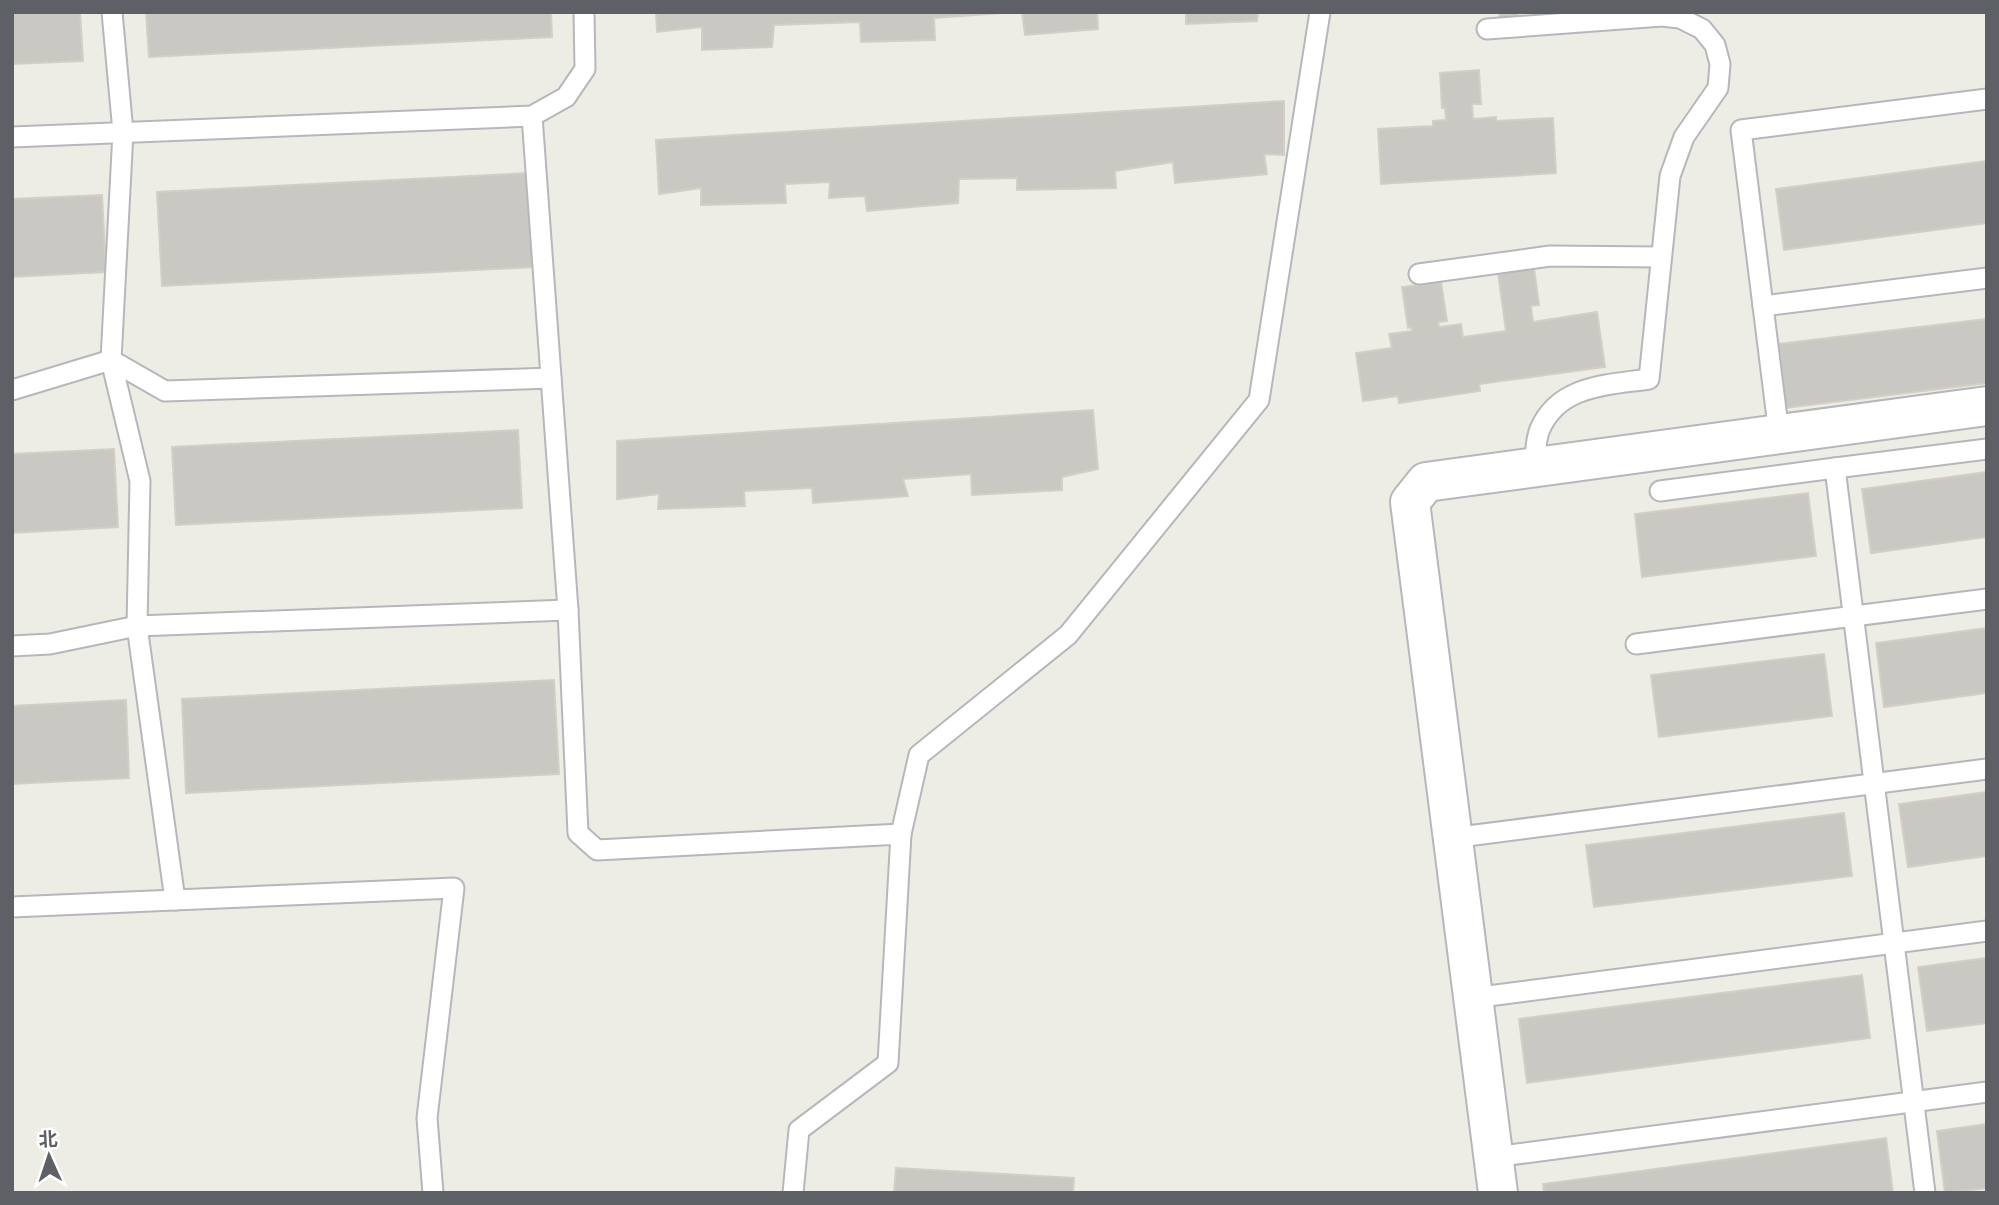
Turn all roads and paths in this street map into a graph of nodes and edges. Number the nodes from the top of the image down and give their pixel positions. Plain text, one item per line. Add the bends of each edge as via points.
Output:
1 (112, 12) edge
2 (584, 12) edge
3 (1320, 12) edge
4 (1487, 29) dead end
5 (1987, 99) edge
6 (532, 116) junction
7 (123, 132) junction
8 (12, 137) edge
9 (1661, 257) junction
10 (1419, 274) dead end
11 (1987, 278) edge
12 (1763, 306) junction
13 (111, 360) junction
14 (551, 378) junction
15 (12, 390) edge
16 (1987, 406) edge
17 (1779, 434) junction
18 (1987, 449) edge
19 (1534, 467) junction
20 (1835, 468) junction
21 (1660, 491) dead end
22 (1987, 598) edge
23 (568, 610) junction
24 (1854, 616) junction
25 (137, 626) junction
26 (1636, 644) dead end
27 (12, 646) edge
28 (1987, 769) edge
29 (1874, 785) junction
30 (901, 834) junction
31 (1452, 838) junction
32 (176, 900) junction
33 (12, 907) edge
34 (1987, 931) edge
35 (1894, 943) junction
36 (1473, 998) junction
37 (1987, 1092) edge
38 (1914, 1101) junction
39 (1496, 1175) edge
40 (433, 1193) edge
41 (793, 1193) edge
42 (1925, 1193) edge

1 - 7 lane
2 - 6 lane via 585,69 566,97
3 - 30 lane via 1259,400 1068,635 919,755
4 - 9 lane via 1662,16 1681,18 1702,29 1720,64 1718,88 1684,137 1670,176
5 - 12 lane via 1741,130
6 - 7 lane
6 - 14 lane
7 - 8 lane
7 - 13 lane
9 - 10 lane via 1550,256
9 - 19 lane via 1649,379 1587,387 1560,400 1539,430
11 - 12 lane
12 - 17 lane
13 - 14 lane via 165,391
13 - 15 lane
13 - 25 lane via 139,481
14 - 23 lane
16 - 17 street
17 - 19 street
18 - 20 lane
19 - 31 street via 1426,482 1410,502
20 - 21 lane
20 - 24 lane
22 - 24 lane
23 - 25 lane
23 - 30 lane via 578,833 597,850
24 - 26 lane
24 - 29 lane
25 - 27 lane via 50,644
25 - 32 lane
28 - 29 lane
29 - 31 lane
29 - 35 lane
30 - 41 lane via 888,1063 799,1130
31 - 36 street
32 - 33 lane
32 - 40 lane via 454,888 427,1118
34 - 35 lane
35 - 36 lane
35 - 38 lane
36 - 39 street
37 - 38 lane
38 - 39 lane
38 - 42 lane

